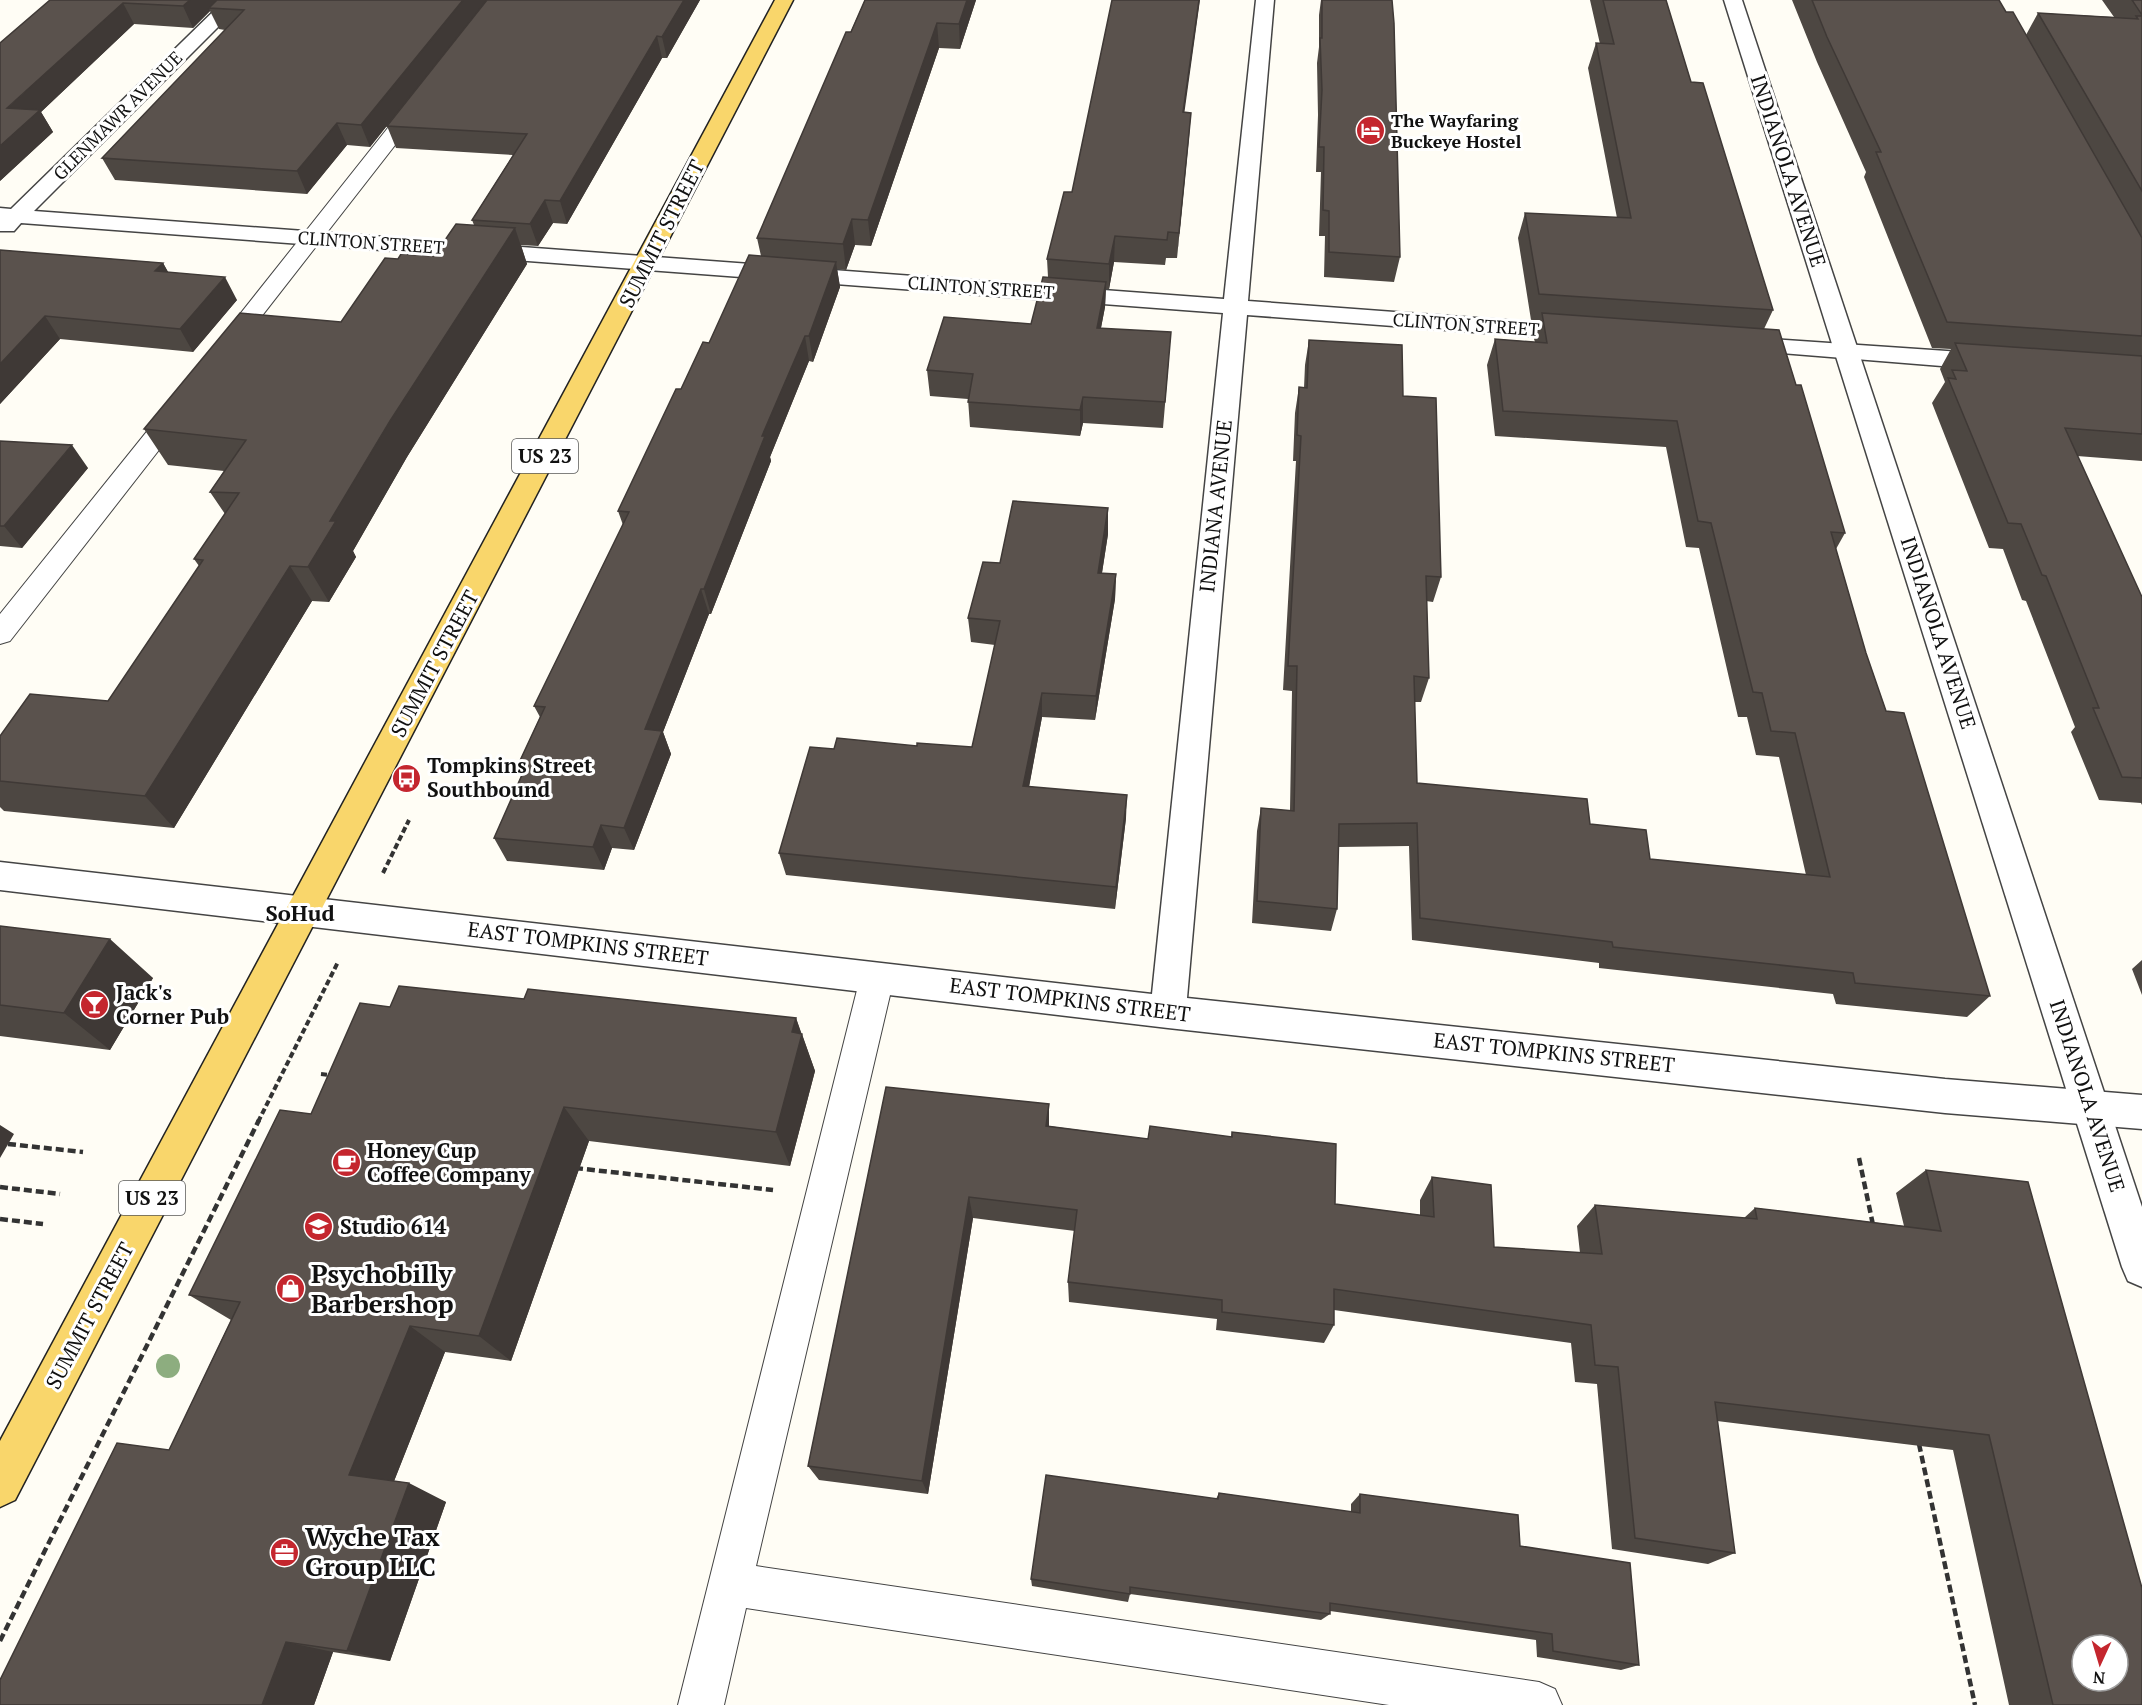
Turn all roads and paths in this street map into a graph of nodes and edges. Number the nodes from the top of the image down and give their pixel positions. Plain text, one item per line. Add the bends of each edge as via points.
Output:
1 (236, 0) edge
2 (784, 0) edge
3 (1265, 0) edge
4 (1733, 0) edge
5 (428, 90) edge
6 (5, 221) edge
7 (312, 238) junction
8 (647, 263) junction
9 (1235, 308) junction
10 (1602, 334) edge
11 (1719, 343) edge
12 (1848, 352) junction
13 (2012, 363) edge
14 (213, 364) edge
15 (190, 392) edge
16 (0, 634) edge
17 (0, 876) edge
18 (305, 911) junction
19 (878, 978) junction
20 (1168, 1012) junction
21 (321, 1074) dead end
22 (332, 1076) edge
23 (2090, 1107) junction
24 (2142, 1112) edge
25 (8, 1144) dead end
26 (83, 1152) dead end
27 (1859, 1158) dead end
28 (568, 1167) dead end
29 (0, 1187) edge
30 (60, 1194) dead end
31 (824, 1196) junction
32 (0, 1219) edge
33 (43, 1224) dead end
34 (1874, 1228) edge
35 (2142, 1267) edge
36 (1918, 1437) edge
37 (0, 1485) edge
38 (731, 1584) junction
39 (701, 1705) edge
40 (1539, 1705) edge
41 (1975, 1705) edge

1 - 6 street, GLENMAWR AVENUE
2 - 8 main road, SUMMIT STREET / US 23
3 - 9 street, INDIANA AVENUE
4 - 12 street, INDIANOLA AVENUE
5 - 7 lane
6 - 7 street, CLINTON STREET
7 - 8 street, CLINTON STREET
7 - 14 lane
8 - 9 street, CLINTON STREET
8 - 18 main road, SUMMIT STREET / US 23
9 - 10 street, CLINTON STREET
9 - 20 street, INDIANA AVENUE
11 - 12 street
12 - 13 street
12 - 23 street, INDIANOLA AVENUE
15 - 16 lane
17 - 18 street, EAST TOMPKINS STREET
18 - 19 street, EAST TOMPKINS STREET
18 - 37 main road, SUMMIT STREET / US 23
19 - 20 street, EAST TOMPKINS STREET
19 - 31 lane
20 - 23 street, EAST TOMPKINS STREET via 1933,1094
21 - 22 path
23 - 24 street, EAST TOMPKINS STREET
23 - 35 street, INDIANOLA AVENUE
25 - 26 path
27 - 34 path
28 - 31 path
29 - 30 path
31 - 38 lane
32 - 33 path
36 - 41 path
38 - 39 lane
38 - 40 lane

